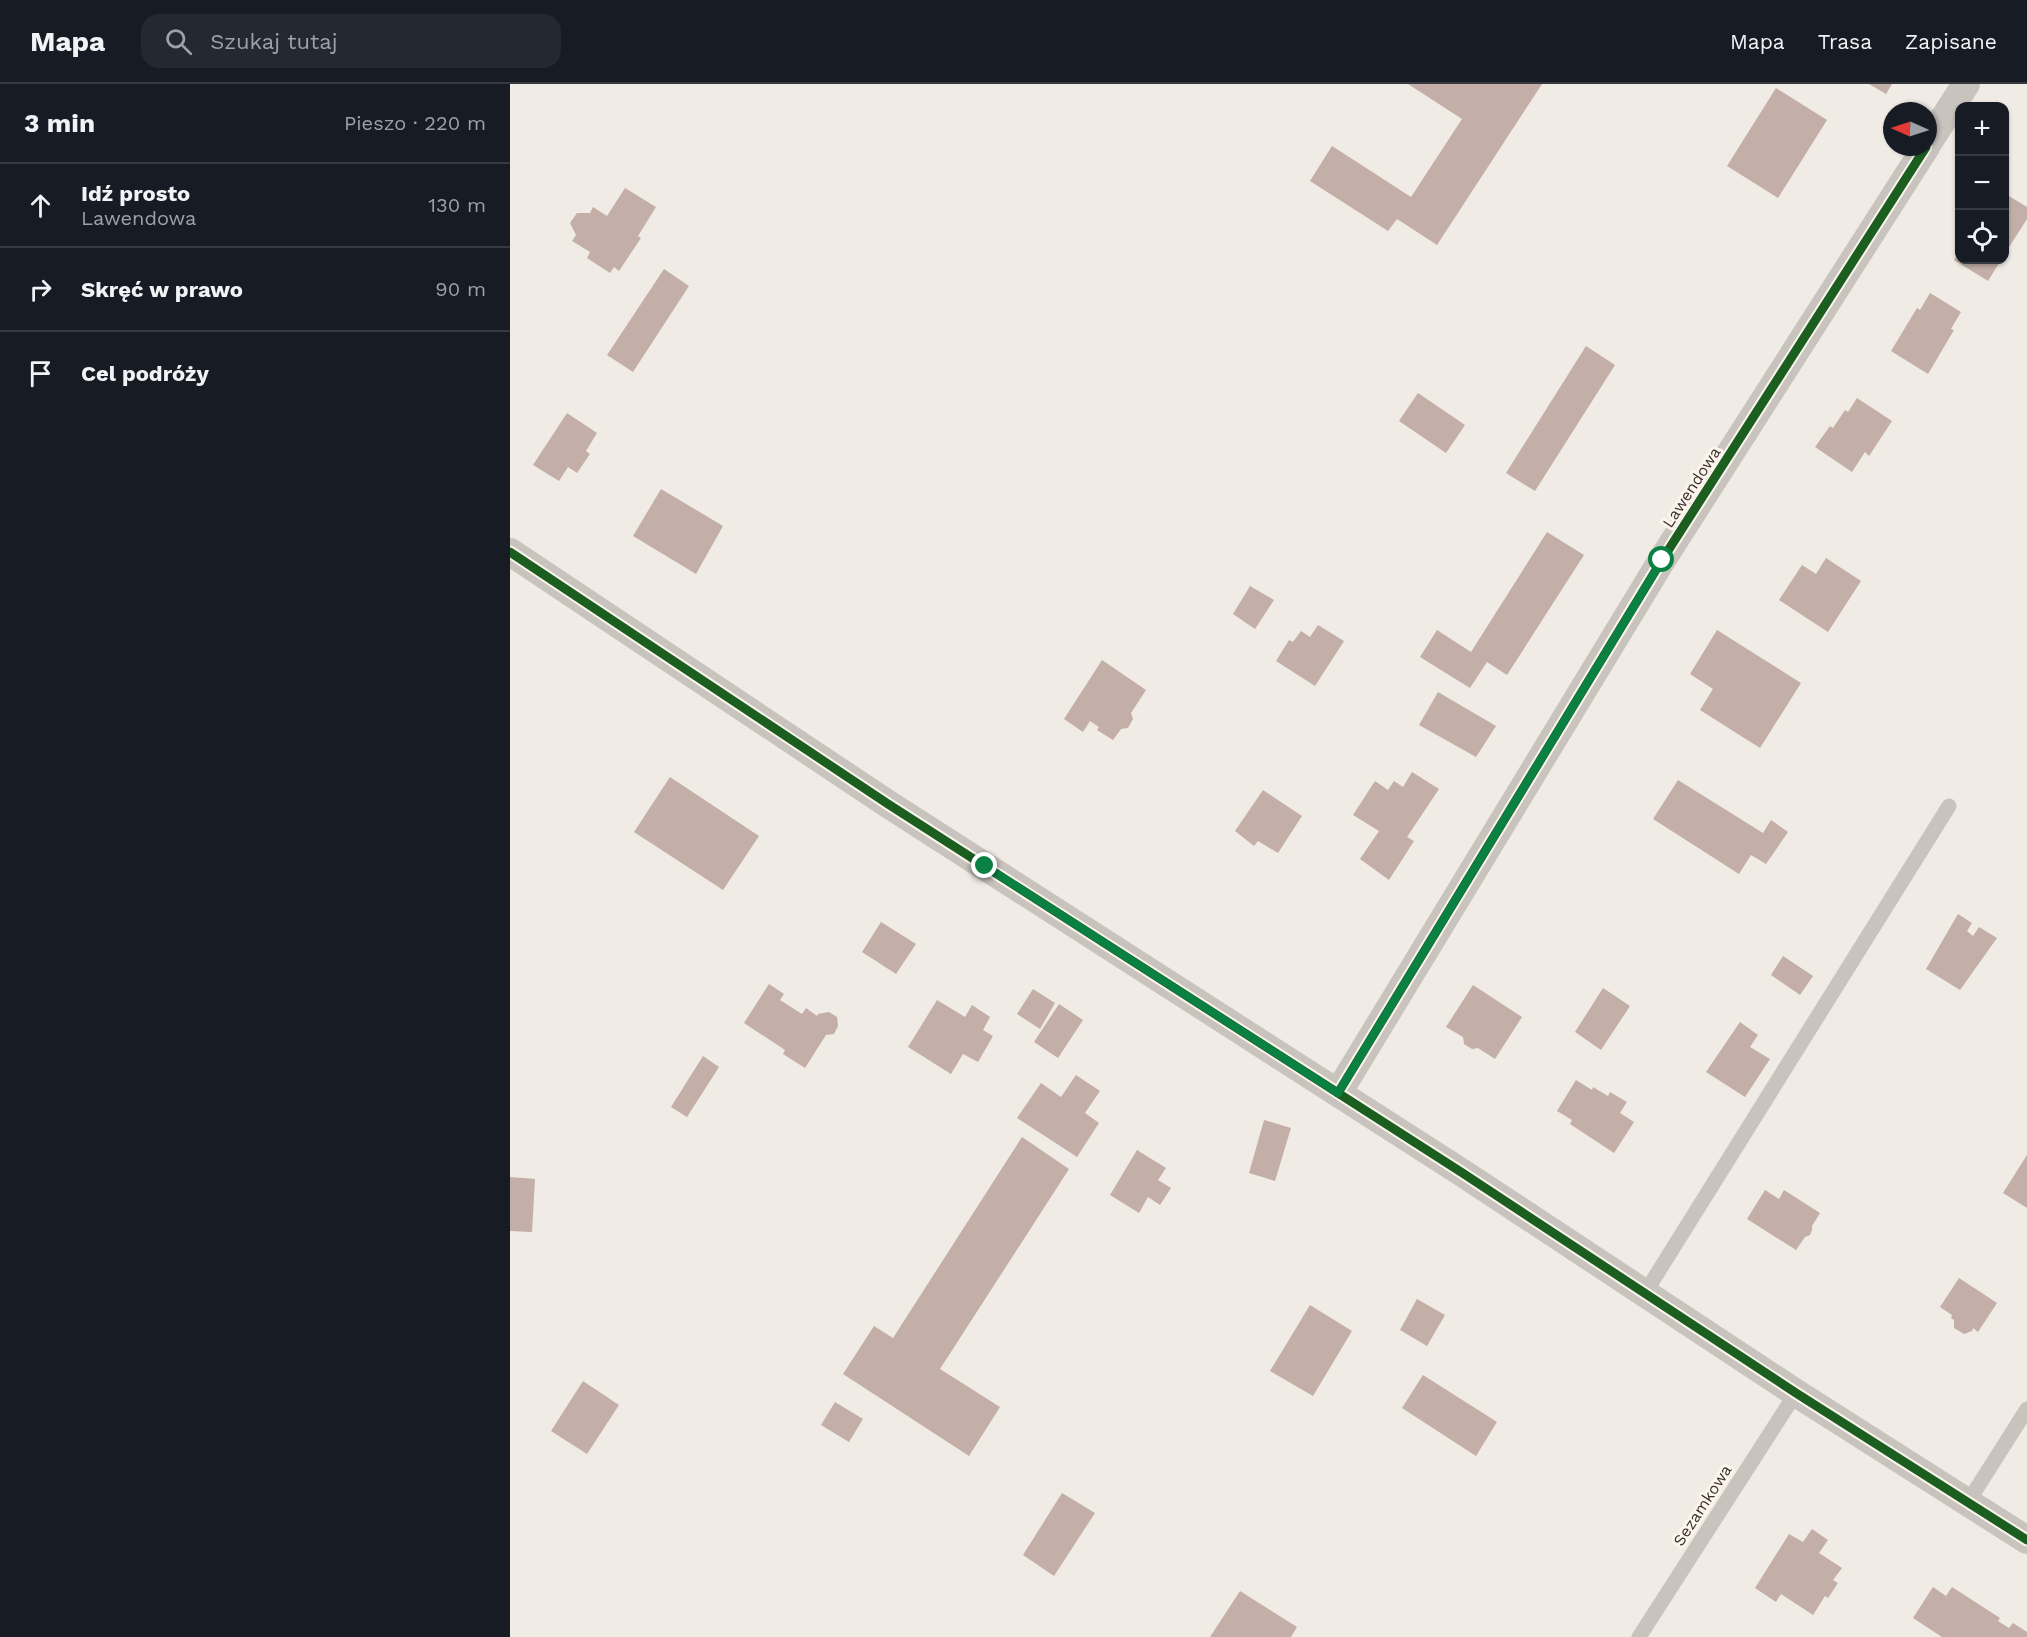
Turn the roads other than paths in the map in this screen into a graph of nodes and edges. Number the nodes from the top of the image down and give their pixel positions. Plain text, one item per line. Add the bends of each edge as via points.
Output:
1 (1966, 84) edge
2 (1937, 129) edge
3 (1920, 156) edge
4 (510, 552) edge
5 (1949, 806) dead end
6 (1338, 1093) junction
7 (1645, 1293) junction
8 (1796, 1393) junction
9 (2027, 1409) edge
10 (1968, 1502) junction
11 (2027, 1540) edge
12 (1639, 1637) edge

1 - 2 street
3 - 6 street, Lawendowa via 1662,560
4 - 6 street via 888,804
5 - 7 lane
6 - 7 street
7 - 8 street
8 - 10 street
8 - 12 lane, Sezamkowa
9 - 10 lane
10 - 11 street

